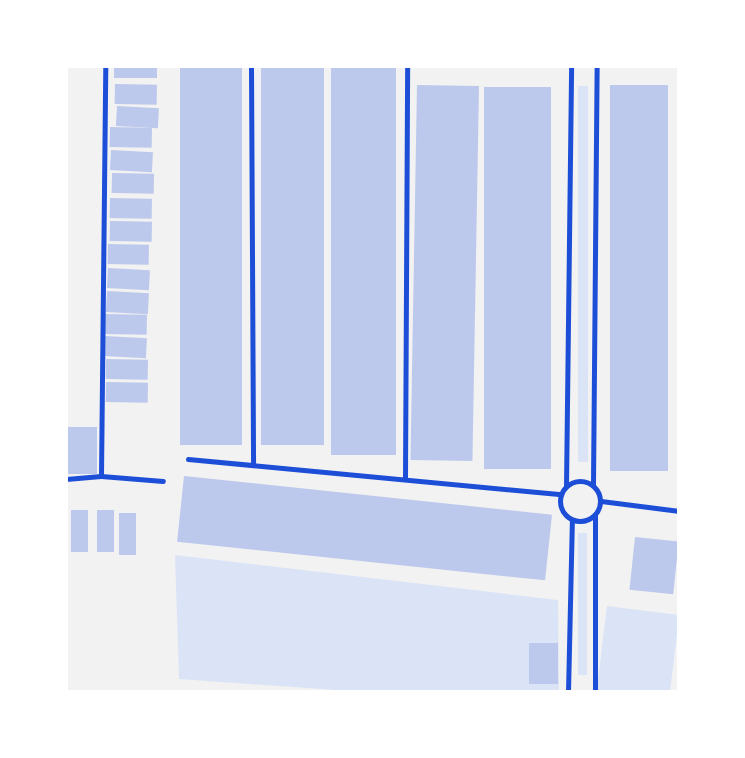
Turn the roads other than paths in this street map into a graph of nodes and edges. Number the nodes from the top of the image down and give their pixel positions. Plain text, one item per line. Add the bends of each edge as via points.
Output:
1 (105, 66) edge
2 (251, 66) edge
3 (407, 66) edge
4 (571, 66) edge
5 (597, 66) edge
6 (188, 459) dead end
7 (253, 465) junction
8 (101, 476) junction
9 (405, 478) junction
10 (66, 480) edge
11 (162, 481) dead end
12 (593, 484) junction
13 (566, 486) junction
14 (561, 494) junction
15 (601, 501) junction
16 (679, 511) edge
17 (596, 515) junction
18 (572, 520) junction
19 (568, 692) edge
20 (595, 692) edge

1 - 8 street
2 - 7 street
3 - 9 street
4 - 13 street
5 - 12 street
6 - 7 street
7 - 9 street
8 - 10 street
8 - 11 street
9 - 14 street
12 - 13 street via 584,480
12 - 15 street
13 - 14 street
14 - 18 street via 560,504
15 - 16 street
15 - 17 street
17 - 18 street via 582,522
17 - 20 street
18 - 19 street

